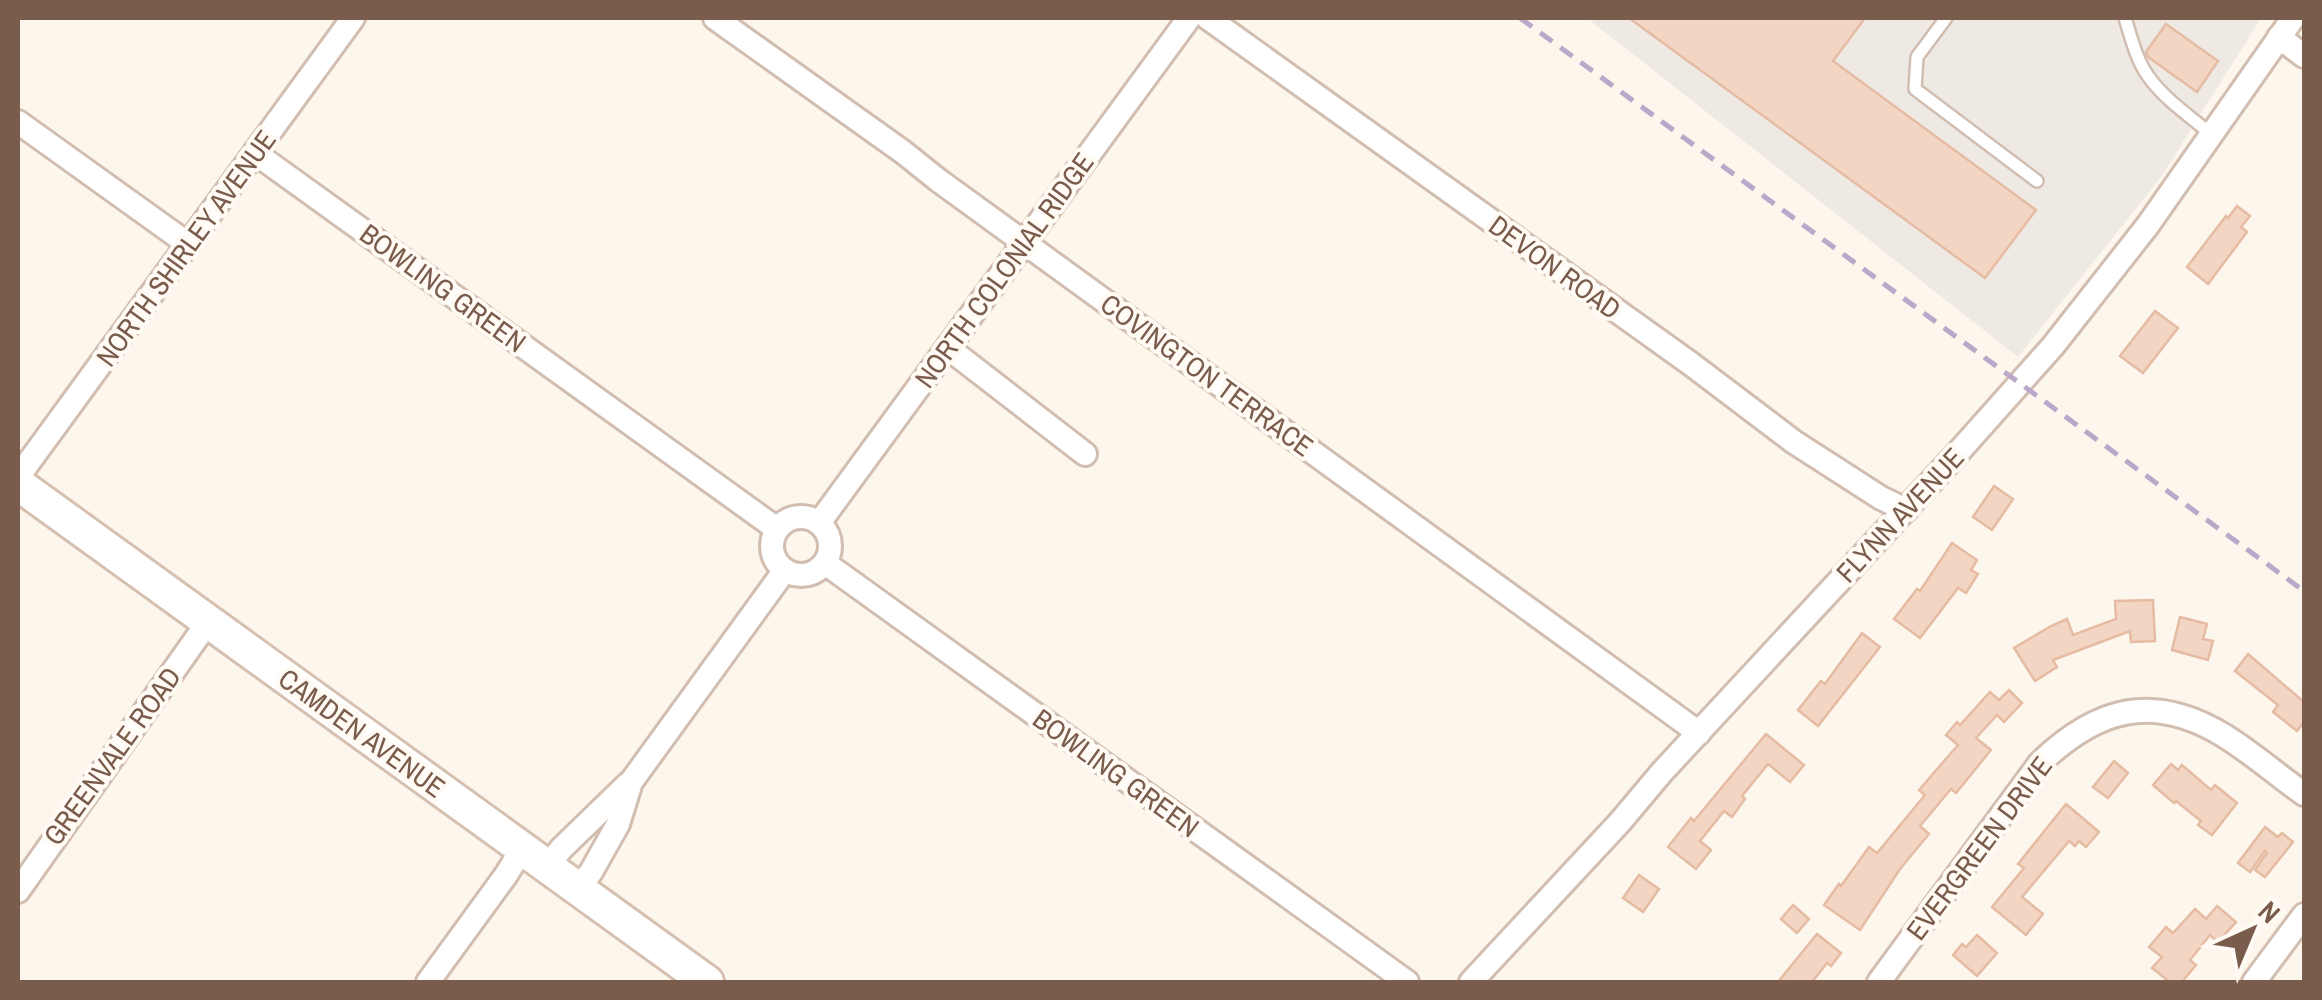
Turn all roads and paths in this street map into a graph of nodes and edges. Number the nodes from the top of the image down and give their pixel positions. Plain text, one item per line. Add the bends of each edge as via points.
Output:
1 (351, 18) edge
2 (715, 18) edge
3 (1189, 18) edge
4 (1208, 18) edge
5 (1946, 18) edge
6 (2125, 18) edge
7 (2292, 18) edge
8 (2278, 38) junction
9 (2304, 56) edge
10 (18, 122) edge
11 (2212, 135) junction
12 (255, 152) junction
13 (2037, 181) dead end
14 (1025, 242) junction
15 (188, 244) junction
16 (948, 348) junction
17 (1085, 454) dead end
18 (18, 480) edge
19 (1906, 510) junction
20 (819, 523) junction
21 (777, 528) junction
22 (824, 564) junction
23 (784, 570) junction
24 (208, 622) junction
25 (1699, 732) junction
26 (631, 782) junction
27 (2304, 794) edge
28 (535, 858) junction
29 (578, 889) junction
30 (18, 891) edge
31 (2300, 930) edge
32 (428, 982) edge
33 (706, 982) edge
34 (1408, 982) edge
35 (1471, 982) edge
36 (1879, 982) edge
37 (2254, 982) edge

1 - 12 street, NORTH SHIRLEY AVENUE
2 - 14 street, COVINGTON TERRACE
3 - 14 street, NORTH COLONIAL RIDGE
4 - 19 street, DEVON ROAD via 1816,458
5 - 13 lane via 1918,56 1915,90
6 - 11 lane via 2148,77
7 - 8 street, FLYNN AVENUE
8 - 9 street
8 - 11 street, FLYNN AVENUE
10 - 15 street
11 - 19 street, FLYNN AVENUE via 2053,346
12 - 15 street, NORTH SHIRLEY AVENUE
12 - 21 street, BOWLING GREEN
14 - 16 street, NORTH COLONIAL RIDGE
14 - 25 street, COVINGTON TERRACE
15 - 18 street, NORTH SHIRLEY AVENUE
16 - 17 street
16 - 20 street, NORTH COLONIAL RIDGE
18 - 24 main road, CAMDEN AVENUE
19 - 25 street, FLYNN AVENUE
20 - 21 street via 792,518
20 - 22 street via 830,546
21 - 23 street via 773,556
22 - 23 street via 806,575
22 - 34 street, BOWLING GREEN
23 - 26 street
24 - 28 main road, CAMDEN AVENUE
24 - 30 street, GREENVALE ROAD
25 - 35 street, FLYNN AVENUE
26 - 28 street via 561,849
26 - 29 street via 618,824
27 - 36 street, EVERGREEN DRIVE via 2226,736 2187,718 2126,712 2088,725 2040,763
28 - 29 main road, CAMDEN AVENUE
28 - 32 street via 506,875
29 - 33 main road, CAMDEN AVENUE
31 - 37 street

